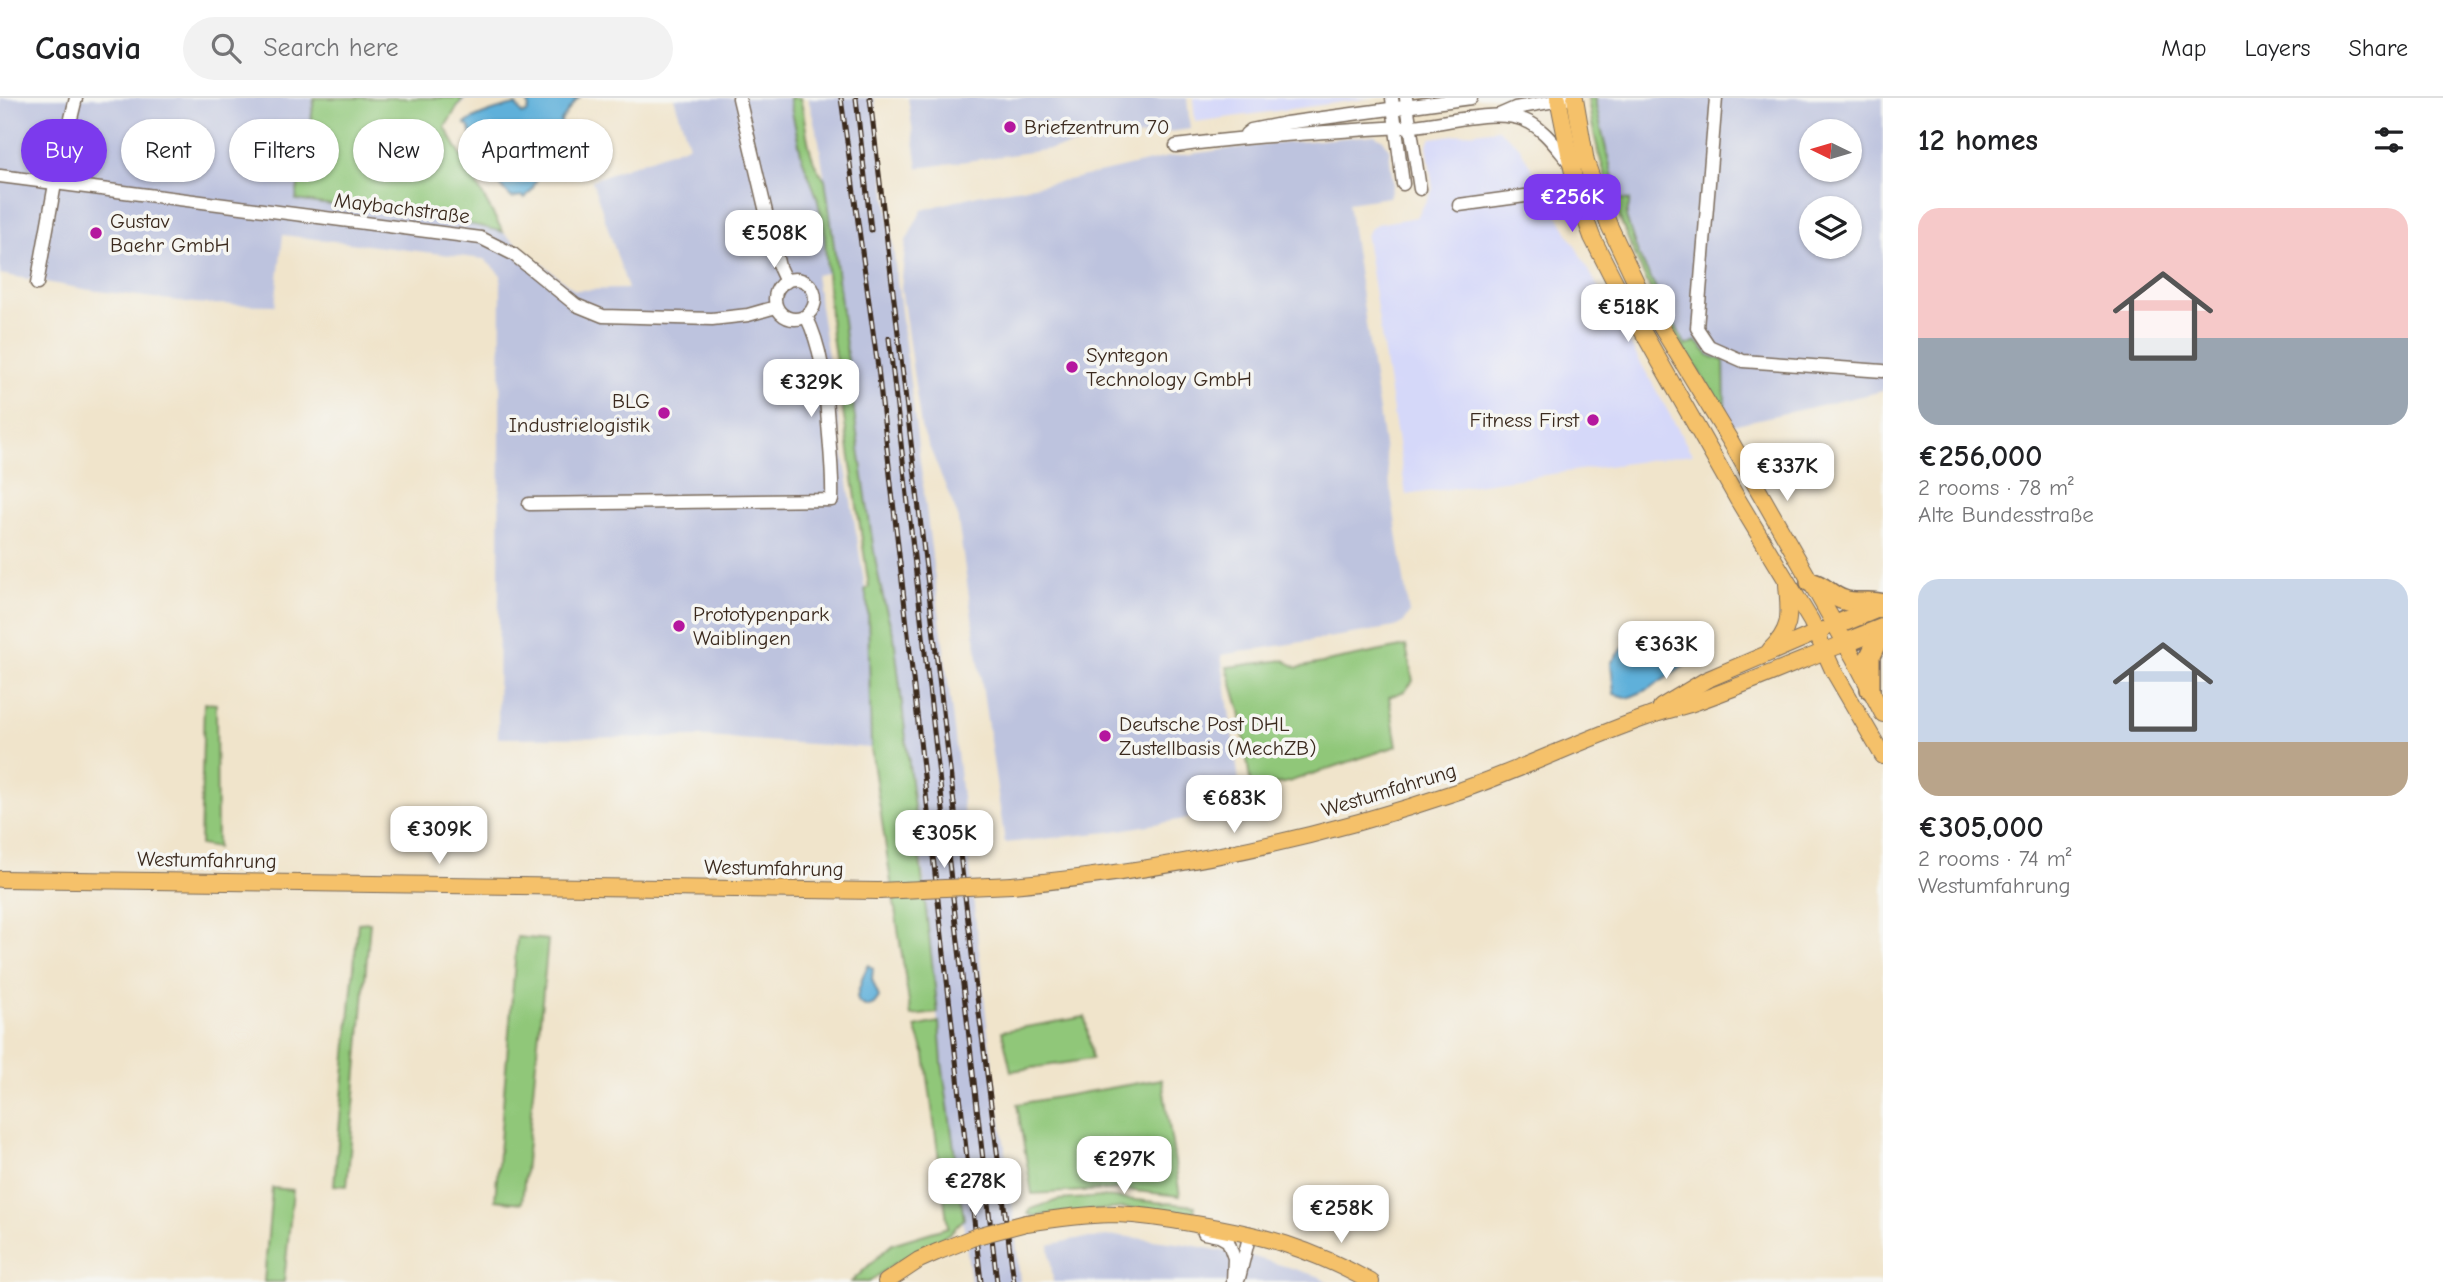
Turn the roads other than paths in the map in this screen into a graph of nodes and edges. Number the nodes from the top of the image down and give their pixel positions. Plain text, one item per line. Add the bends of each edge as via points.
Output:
1 (76, 98) edge
2 (739, 98) edge
3 (1471, 98) edge
4 (1716, 98) edge
5 (1566, 99) edge
6 (1423, 101) edge
7 (1391, 102) edge
8 (1407, 102) edge
9 (1499, 116) junction
10 (1396, 126) junction
11 (1411, 126) junction
12 (1240, 138) junction
13 (1177, 146) dead end
14 (1570, 163) junction
15 (0, 176) edge
16 (55, 184) junction
17 (1403, 184) dead end
18 (1420, 189) dead end
19 (1525, 196) dead end
20 (1459, 205) dead end
21 (786, 282) junction
22 (37, 284) dead end
23 (776, 307) junction
24 (806, 316) junction
25 (1883, 371) edge
26 (529, 504) dead end
27 (1786, 579) junction
28 (1810, 582) junction
29 (1883, 605) edge
30 (1883, 629) edge
31 (1815, 633) junction
32 (1840, 634) junction
33 (1825, 651) junction
34 (1767, 653) junction
35 (1870, 689) junction
36 (1883, 714) edge
37 (1647, 716) junction
38 (1883, 756) edge
39 (0, 879) edge
40 (1155, 1218) junction
41 (1250, 1233) junction
42 (886, 1282) edge
43 (1236, 1282) edge
44 (1371, 1282) edge

1 - 16 street
2 - 21 street
3 - 6 street
4 - 25 street via 1697,328 1709,346 1743,361
5 - 9 street via 1515,108
5 - 14 main road
5 - 28 main road via 1609,225 1642,295
6 - 8 street
7 - 8 street
7 - 10 street
7 - 12 street via 1376,112 1251,130
8 - 11 street
9 - 11 street
9 - 14 street via 1524,120 1547,135
10 - 11 street
10 - 12 street
10 - 17 street
11 - 18 street
12 - 13 street
14 - 27 main road via 1592,237 1618,288
15 - 16 street, Maybachstraße
16 - 22 street
16 - 23 street, Maybachstraße via 481,238 513,254 576,304 603,316 712,319
19 - 20 street
21 - 23 street via 777,291
21 - 24 street via 798,280 811,288 814,303
23 - 24 street via 787,317
24 - 26 street via 823,366 832,500
27 - 31 main road
27 - 34 main road via 1788,625 1782,639
28 - 29 highway via 1846,601 1873,600
28 - 32 main road
29 - 32 highway
30 - 32 highway
30 - 35 highway via 1870,656
31 - 32 main road, Westumfahrung
31 - 33 main road
31 - 34 main road, Westumfahrung
32 - 33 main road, Westumfahrung
32 - 35 main road
33 - 37 main road, Westumfahrung
33 - 38 main road
34 - 37 main road, Westumfahrung via 1706,680
35 - 36 main road
37 - 39 main road, Westumfahrung, bridge via 1457,792 1322,833 1198,861 1073,879 878,891
40 - 41 main road
40 - 42 main road, bridge via 1092,1215 1026,1223 937,1252
40 - 43 street via 1165,1226 1228,1241
41 - 43 street
41 - 44 main road via 1319,1255

